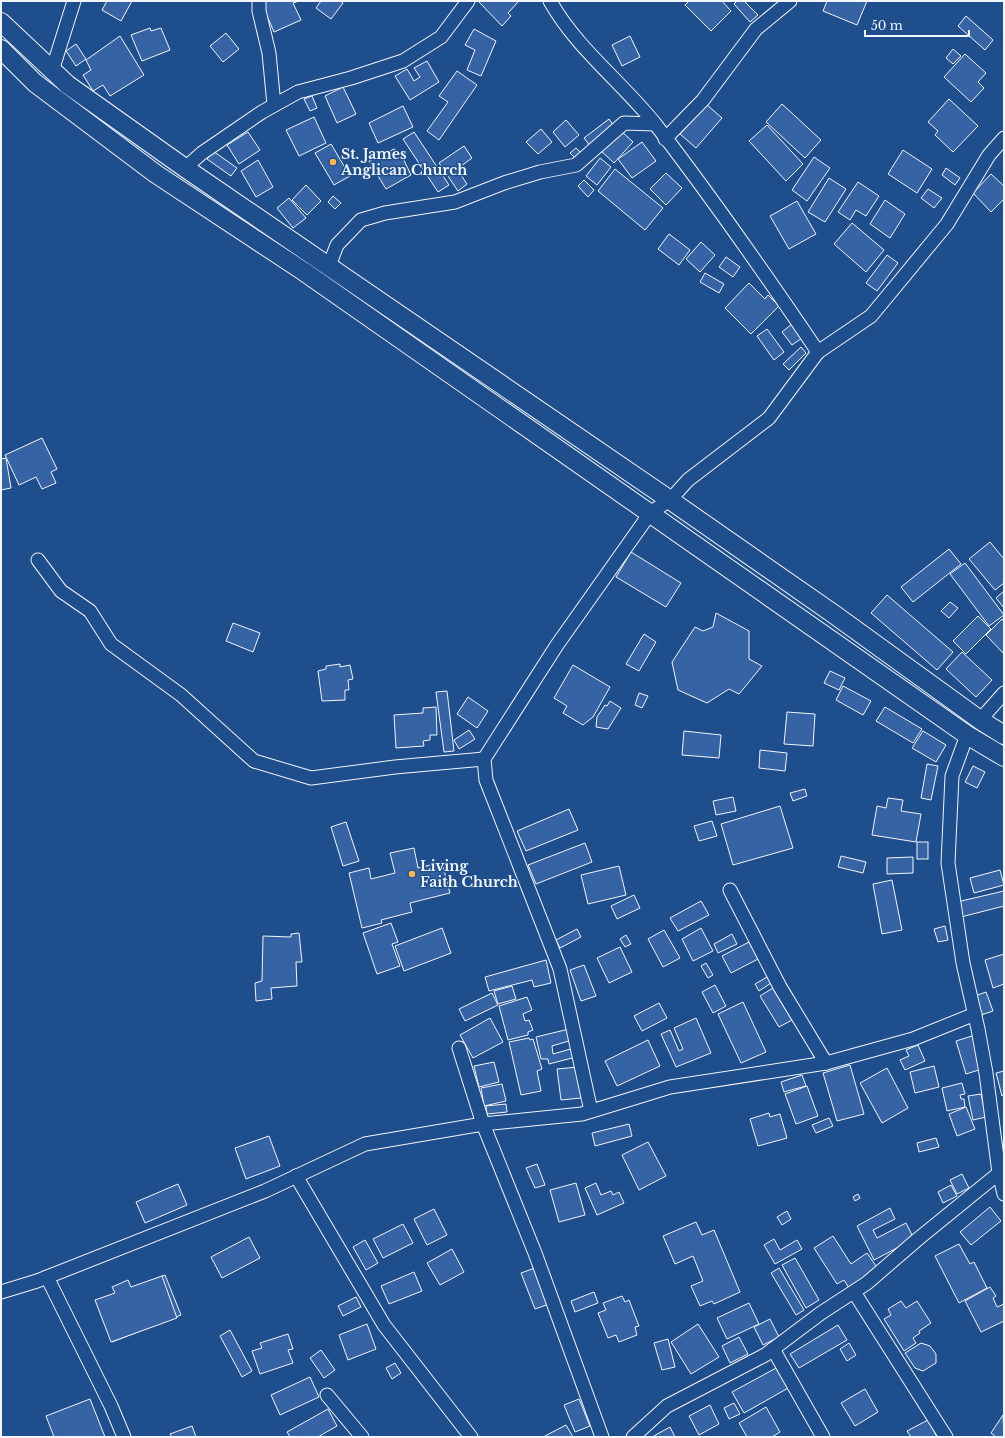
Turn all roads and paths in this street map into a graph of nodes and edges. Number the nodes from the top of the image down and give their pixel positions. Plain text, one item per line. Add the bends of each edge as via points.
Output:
1 (74, 1) edge
2 (259, 1) edge
3 (468, 1) edge
4 (550, 1) edge
5 (790, 1) edge
6 (1, 22) edge
7 (1, 49) edge
8 (52, 70) junction
9 (274, 105) junction
10 (655, 124) junction
11 (1004, 138) edge
12 (665, 139) junction
13 (185, 168) junction
14 (329, 266) junction
15 (818, 352) junction
16 (670, 500) junction
17 (651, 512) junction
18 (38, 560) dead end
19 (1004, 693) edge
20 (980, 720) junction
21 (967, 735) junction
22 (1004, 735) edge
23 (1004, 757) edge
24 (484, 759) junction
25 (730, 890) dead end
26 (975, 1014) junction
27 (459, 1048) dead end
28 (826, 1063) junction
29 (591, 1111) junction
30 (483, 1124) junction
31 (1002, 1171) edge
32 (296, 1176) junction
33 (1004, 1194) edge
34 (47, 1277) junction
35 (1, 1292) edge
36 (854, 1292) junction
37 (773, 1349) junction
38 (327, 1395) dead end
39 (124, 1437) edge
40 (362, 1437) edge
41 (471, 1437) edge
42 (602, 1437) edge
43 (633, 1437) edge
44 (823, 1437) edge
45 (946, 1437) edge

1 - 8 street
2 - 9 street via 269,53
3 - 9 street via 441,37 403,61 298,92
4 - 10 street via 562,23
5 - 12 street via 756,29 703,100
6 - 8 main road
7 - 17 main road via 35,83 156,174 303,271
8 - 13 main road via 68,85
9 - 13 street via 202,153
10 - 12 street
10 - 14 street via 624,123 576,165 504,183 455,202 385,212 361,220 338,245
11 - 15 street via 989,155 947,224 871,316
12 - 15 street via 772,283
13 - 14 main road
14 - 16 main road
15 - 16 street via 769,418 688,480
16 - 17 street
16 - 20 main road
17 - 21 main road
17 - 24 street via 557,644
18 - 24 street via 60,591 90,611 111,644 181,695 254,761 311,778
19 - 20 street
20 - 22 main road
21 - 23 main road
21 - 26 street via 952,776 948,863 963,963
24 - 29 street via 486,780 560,969
25 - 28 street via 780,987
26 - 28 street via 913,1039
26 - 31 street
27 - 30 street
28 - 29 street via 670,1087
29 - 30 street
30 - 32 street via 365,1144
30 - 42 street via 535,1253
31 - 33 street
31 - 36 street
32 - 34 street via 265,1191
32 - 41 street via 384,1325
34 - 35 street
34 - 39 street
36 - 37 street
36 - 45 street
37 - 43 street via 765,1356 667,1406
37 - 44 street
38 - 40 street

